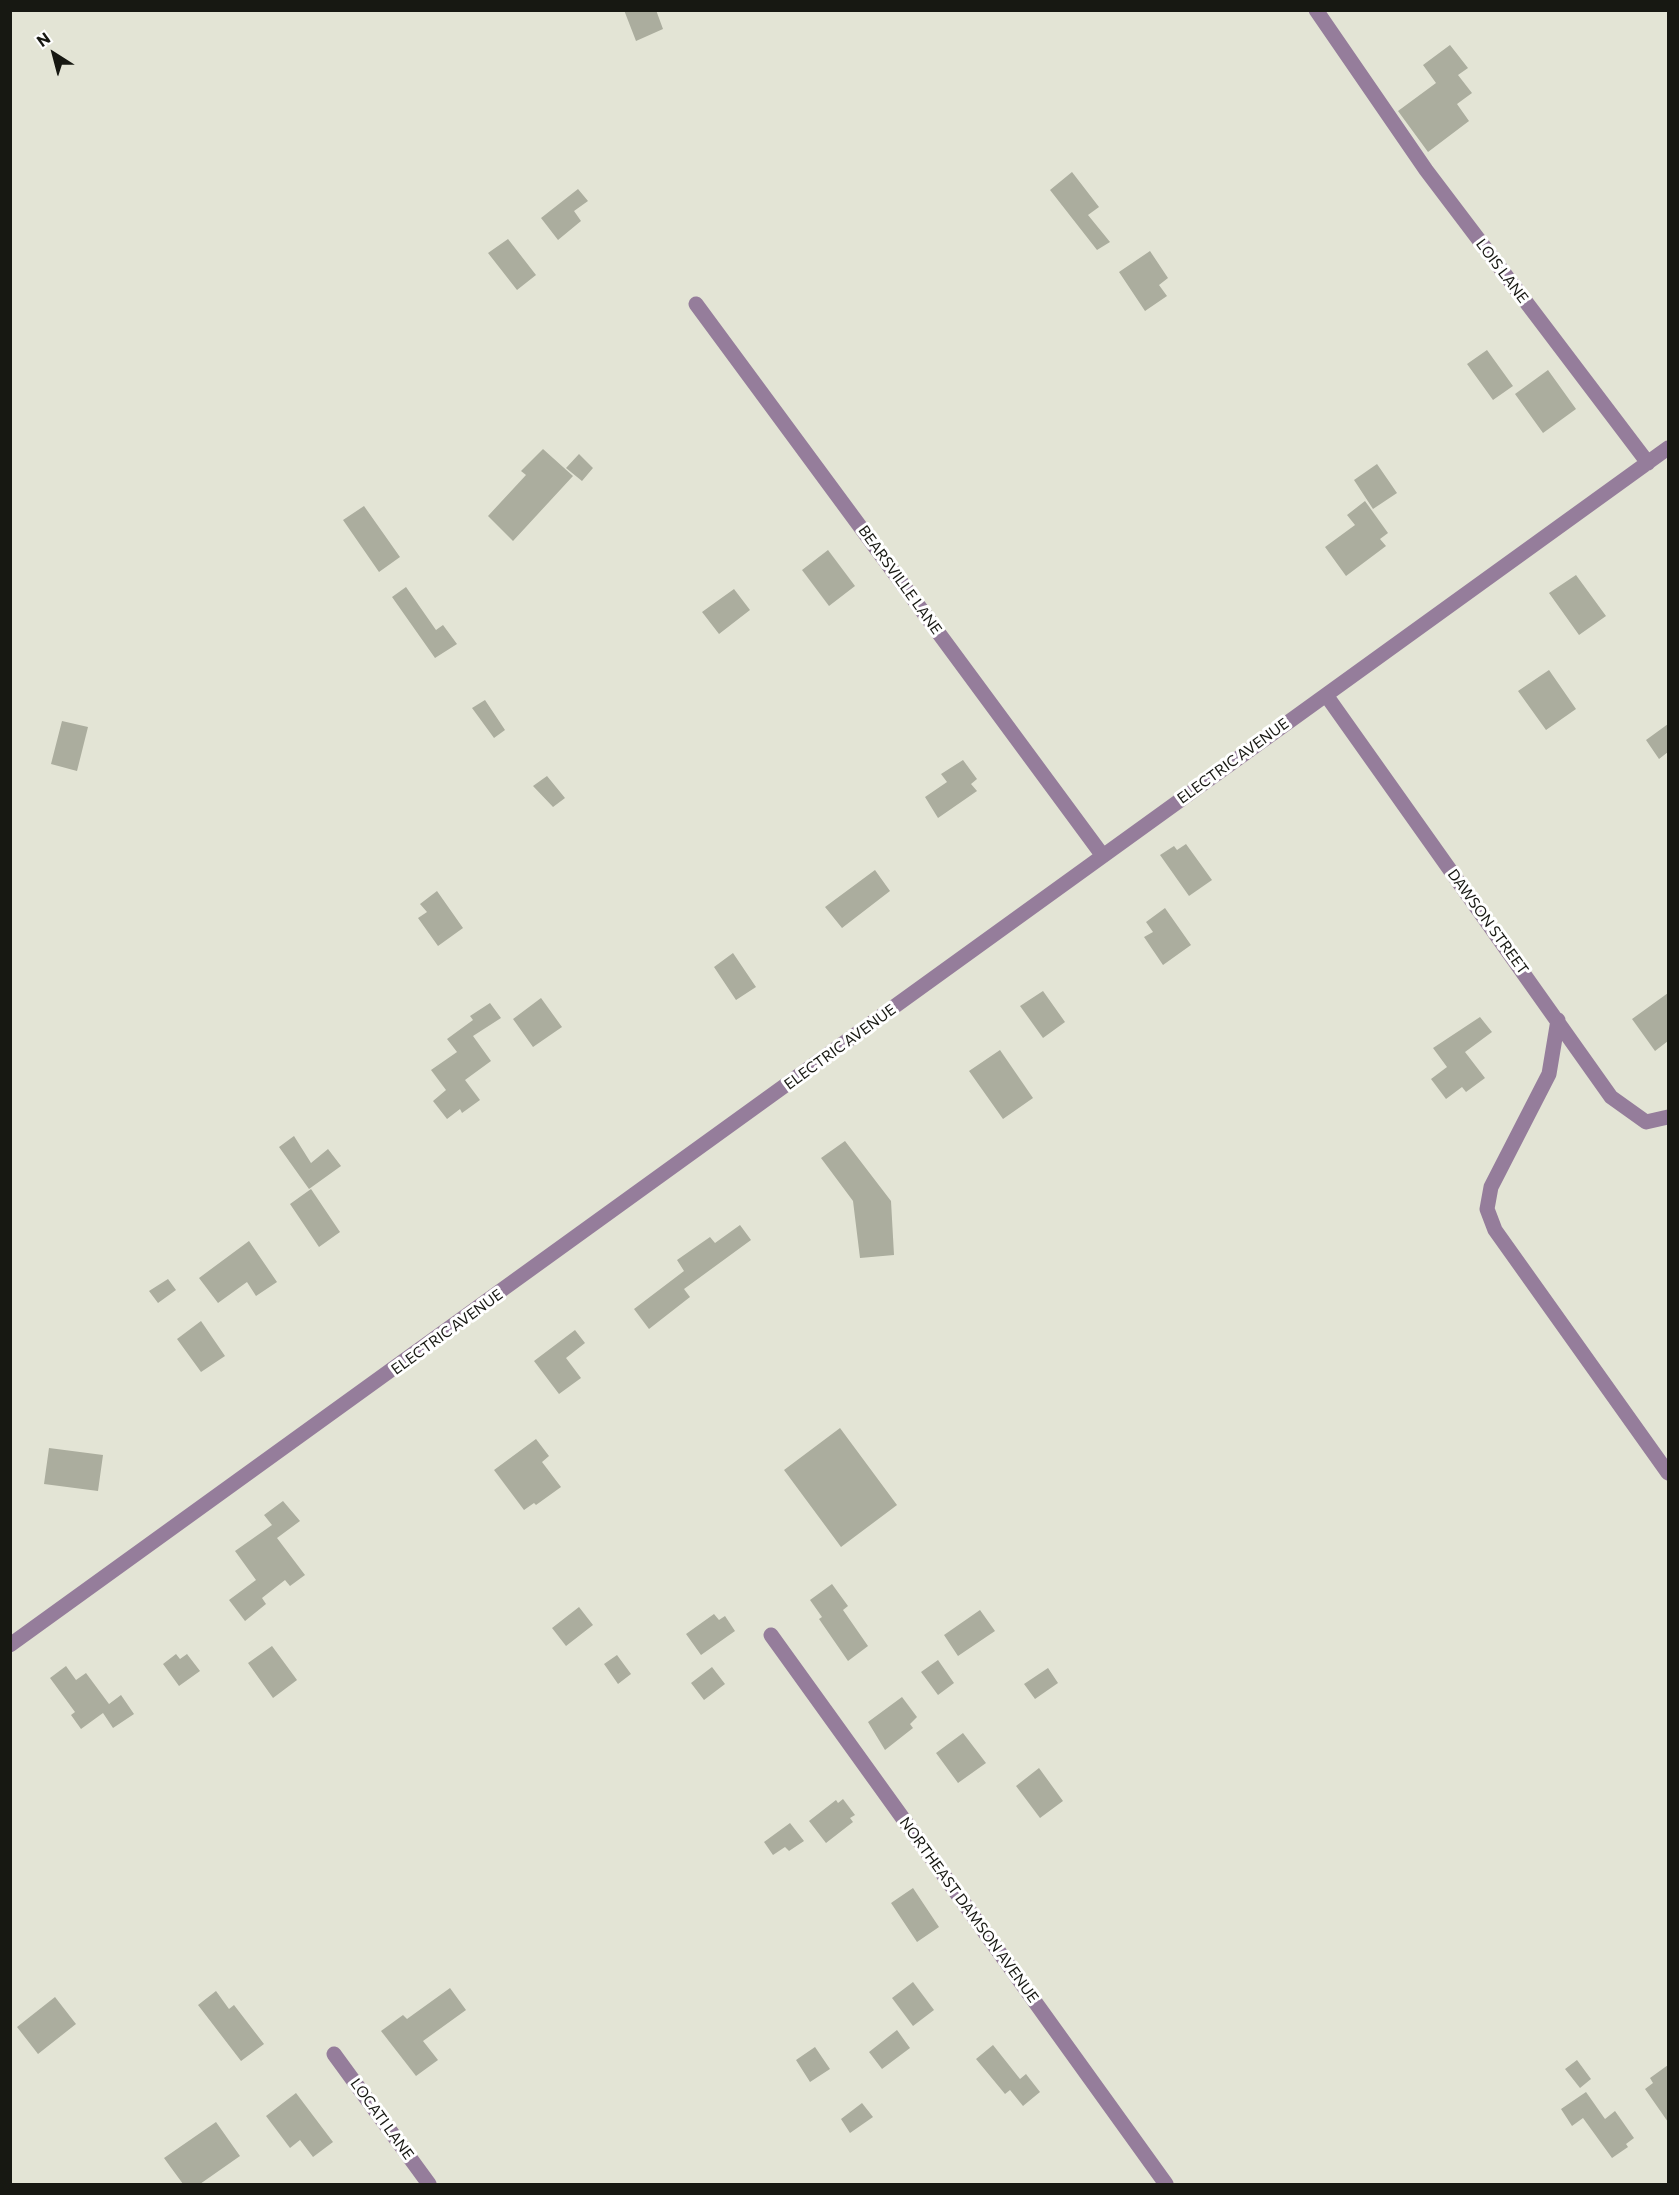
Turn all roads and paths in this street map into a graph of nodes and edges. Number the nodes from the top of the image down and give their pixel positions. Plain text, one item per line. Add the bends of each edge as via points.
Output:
1 (1316, 10) edge
2 (696, 304) dead end
3 (1668, 448) edge
4 (1648, 463) junction
5 (1326, 694) junction
6 (1103, 856) junction
7 (1558, 1020) junction
8 (1668, 1117) edge
9 (1668, 1473) edge
10 (771, 1635) dead end
11 (10, 1645) edge
12 (334, 2054) dead end
13 (429, 2184) edge
14 (1166, 2184) edge

1 - 4 street, LOIS LANE via 1426,170
2 - 6 street, BEARSVILLE LANE
3 - 4 street, ELECTRIC AVENUE
4 - 5 street, ELECTRIC AVENUE
5 - 6 street, ELECTRIC AVENUE
5 - 7 street, DAWSON STREET
6 - 11 street, ELECTRIC AVENUE
7 - 8 street, DAWSON STREET via 1611,1097 1646,1122
7 - 9 street via 1549,1074 1491,1187 1487,1209 1495,1230
10 - 14 street, NORTHEAST DAMSON AVENUE
12 - 13 street, LOCATI LANE

